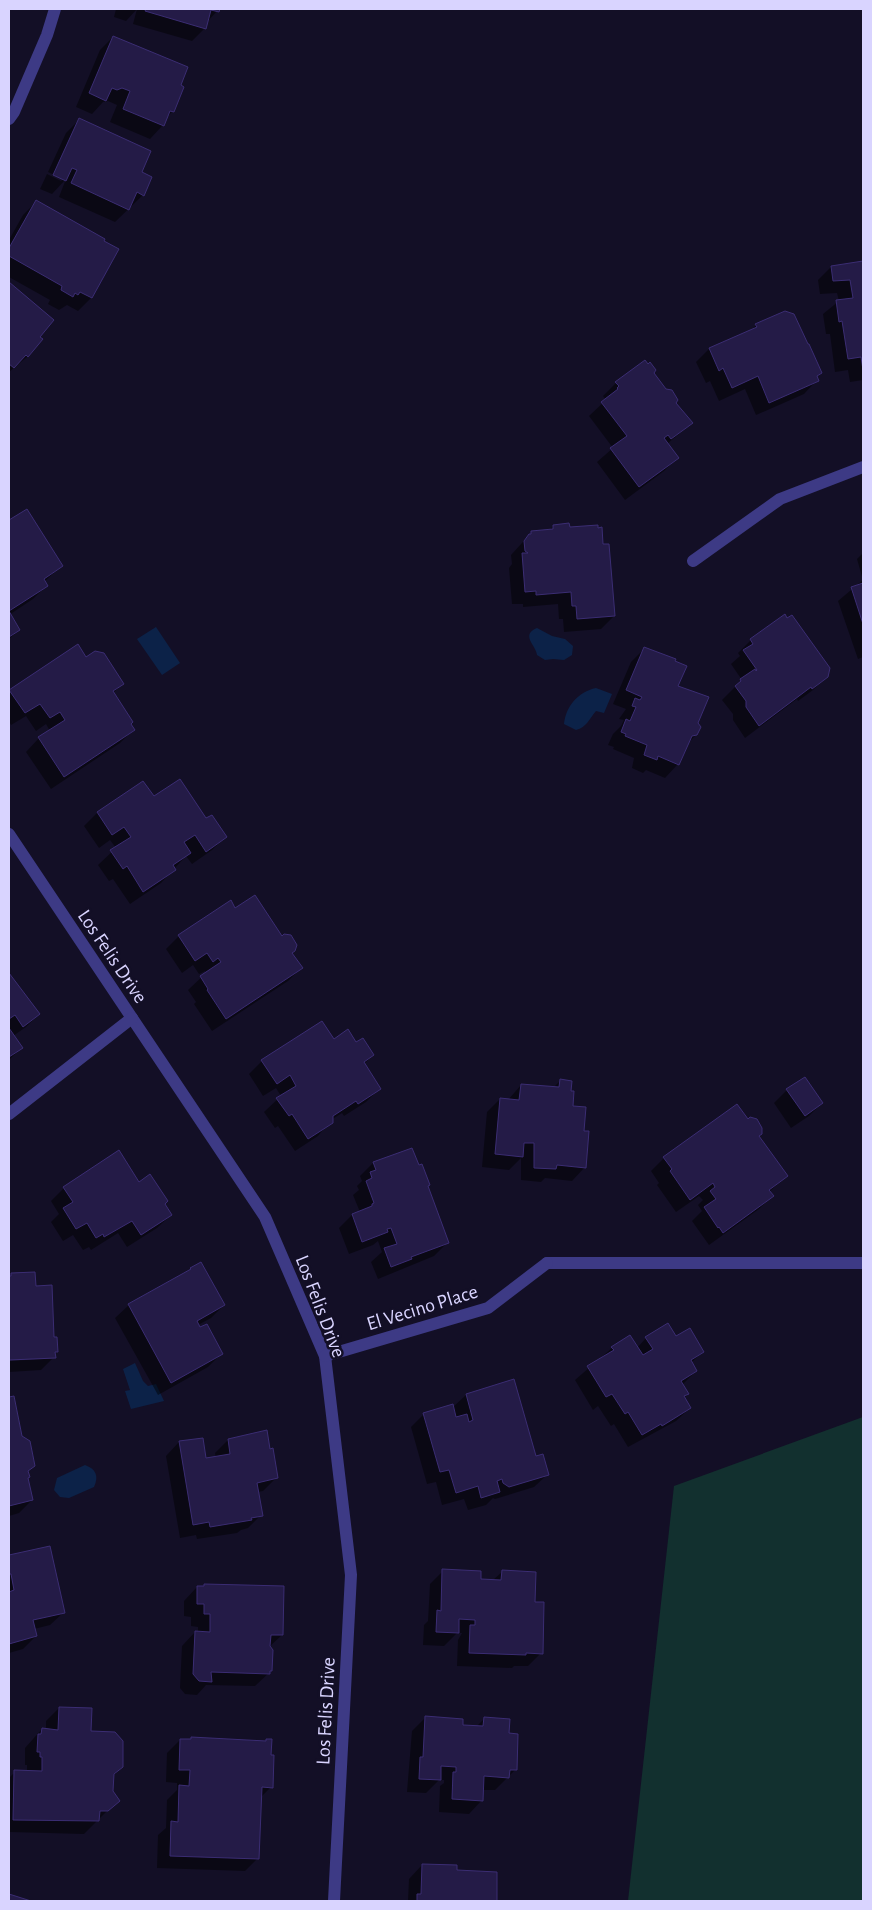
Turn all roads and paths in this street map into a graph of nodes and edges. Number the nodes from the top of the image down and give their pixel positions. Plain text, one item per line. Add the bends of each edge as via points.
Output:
1 (54, 9) edge
2 (9, 119) edge
3 (863, 467) edge
4 (693, 562) dead end
5 (9, 834) edge
6 (132, 1018) junction
7 (9, 1114) edge
8 (863, 1263) edge
9 (325, 1356) junction
10 (334, 1901) edge

1 - 2 street via 48,35
3 - 4 street via 780,499
5 - 6 street, Los Felis Drive
6 - 7 street
6 - 9 street, Los Felis Drive via 265,1217
8 - 9 street, El Vecino Place via 547,1263 488,1308
9 - 10 street, Los Felis Drive via 350,1575

